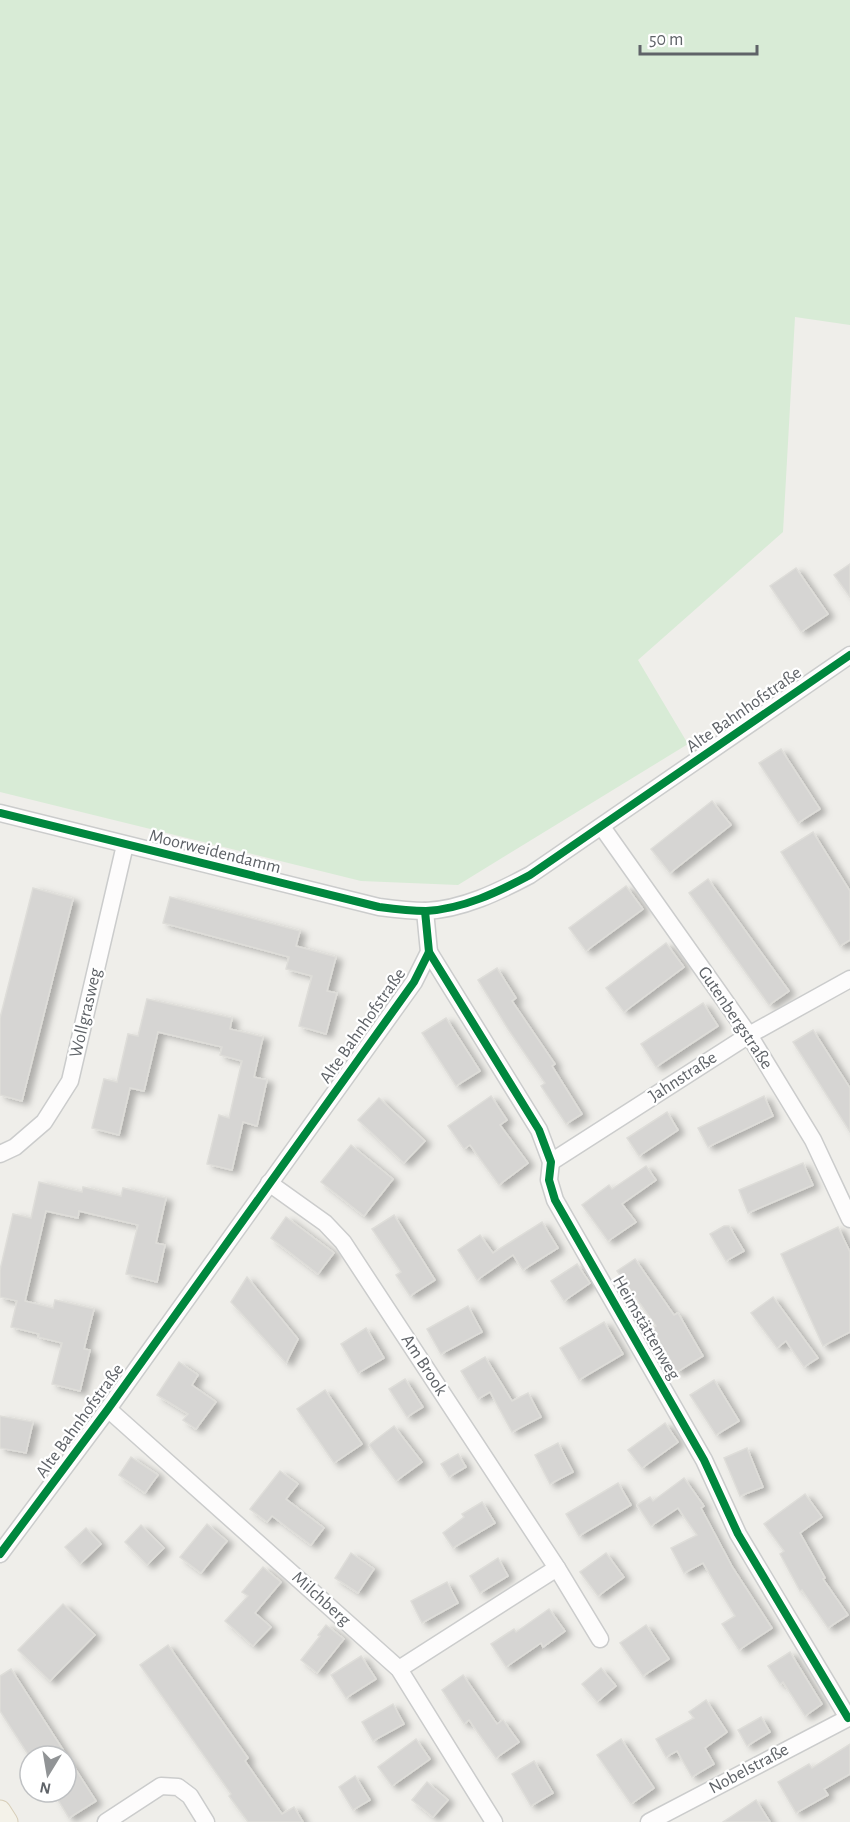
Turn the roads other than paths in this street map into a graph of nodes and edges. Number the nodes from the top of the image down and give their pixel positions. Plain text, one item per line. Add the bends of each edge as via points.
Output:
1 (850, 655) edge
2 (0, 813) edge
3 (602, 827) junction
4 (125, 845) junction
5 (425, 911) junction
6 (429, 952) junction
7 (850, 979) edge
8 (749, 1035) junction
9 (0, 1154) edge
10 (551, 1162) junction
11 (269, 1183) junction
12 (850, 1218) edge
13 (108, 1409) junction
14 (0, 1554) edge
15 (557, 1568) junction
16 (600, 1639) dead end
17 (399, 1669) junction
18 (849, 1718) edge
19 (0, 1811) edge
20 (7, 1822) edge
21 (106, 1822) edge
22 (206, 1822) edge
23 (494, 1822) edge
24 (649, 1822) edge

1 - 3 street, Alte Bahnhofstraße
2 - 4 street, Moorweidendamm
3 - 5 street, Alte Bahnhofstraße via 530,875 496,892 454,908
3 - 8 street, Gutenbergstraße
4 - 5 street, Moorweidendamm via 379,907
4 - 9 street, Wollgrasweg via 70,1081 44,1122 15,1147
5 - 6 street
6 - 10 street, Heimstättenweg via 539,1130
6 - 11 street, Alte Bahnhofstraße via 414,982
7 - 8 street, Jahnstraße
8 - 10 street, Jahnstraße
8 - 12 street, Gutenbergstraße via 813,1140
10 - 18 street, Heimstättenweg via 549,1180 555,1200 704,1461 738,1534
11 - 13 street, Alte Bahnhofstraße
11 - 15 street, Am Brook via 325,1223 343,1242
13 - 14 street, Alte Bahnhofstraße
13 - 17 street, Milchberg
15 - 16 street, Am Brook
15 - 17 street
17 - 23 street, Milchberg
18 - 24 street, Nobelstraße
19 - 20 main road
21 - 22 street via 161,1785 178,1787 190,1796

